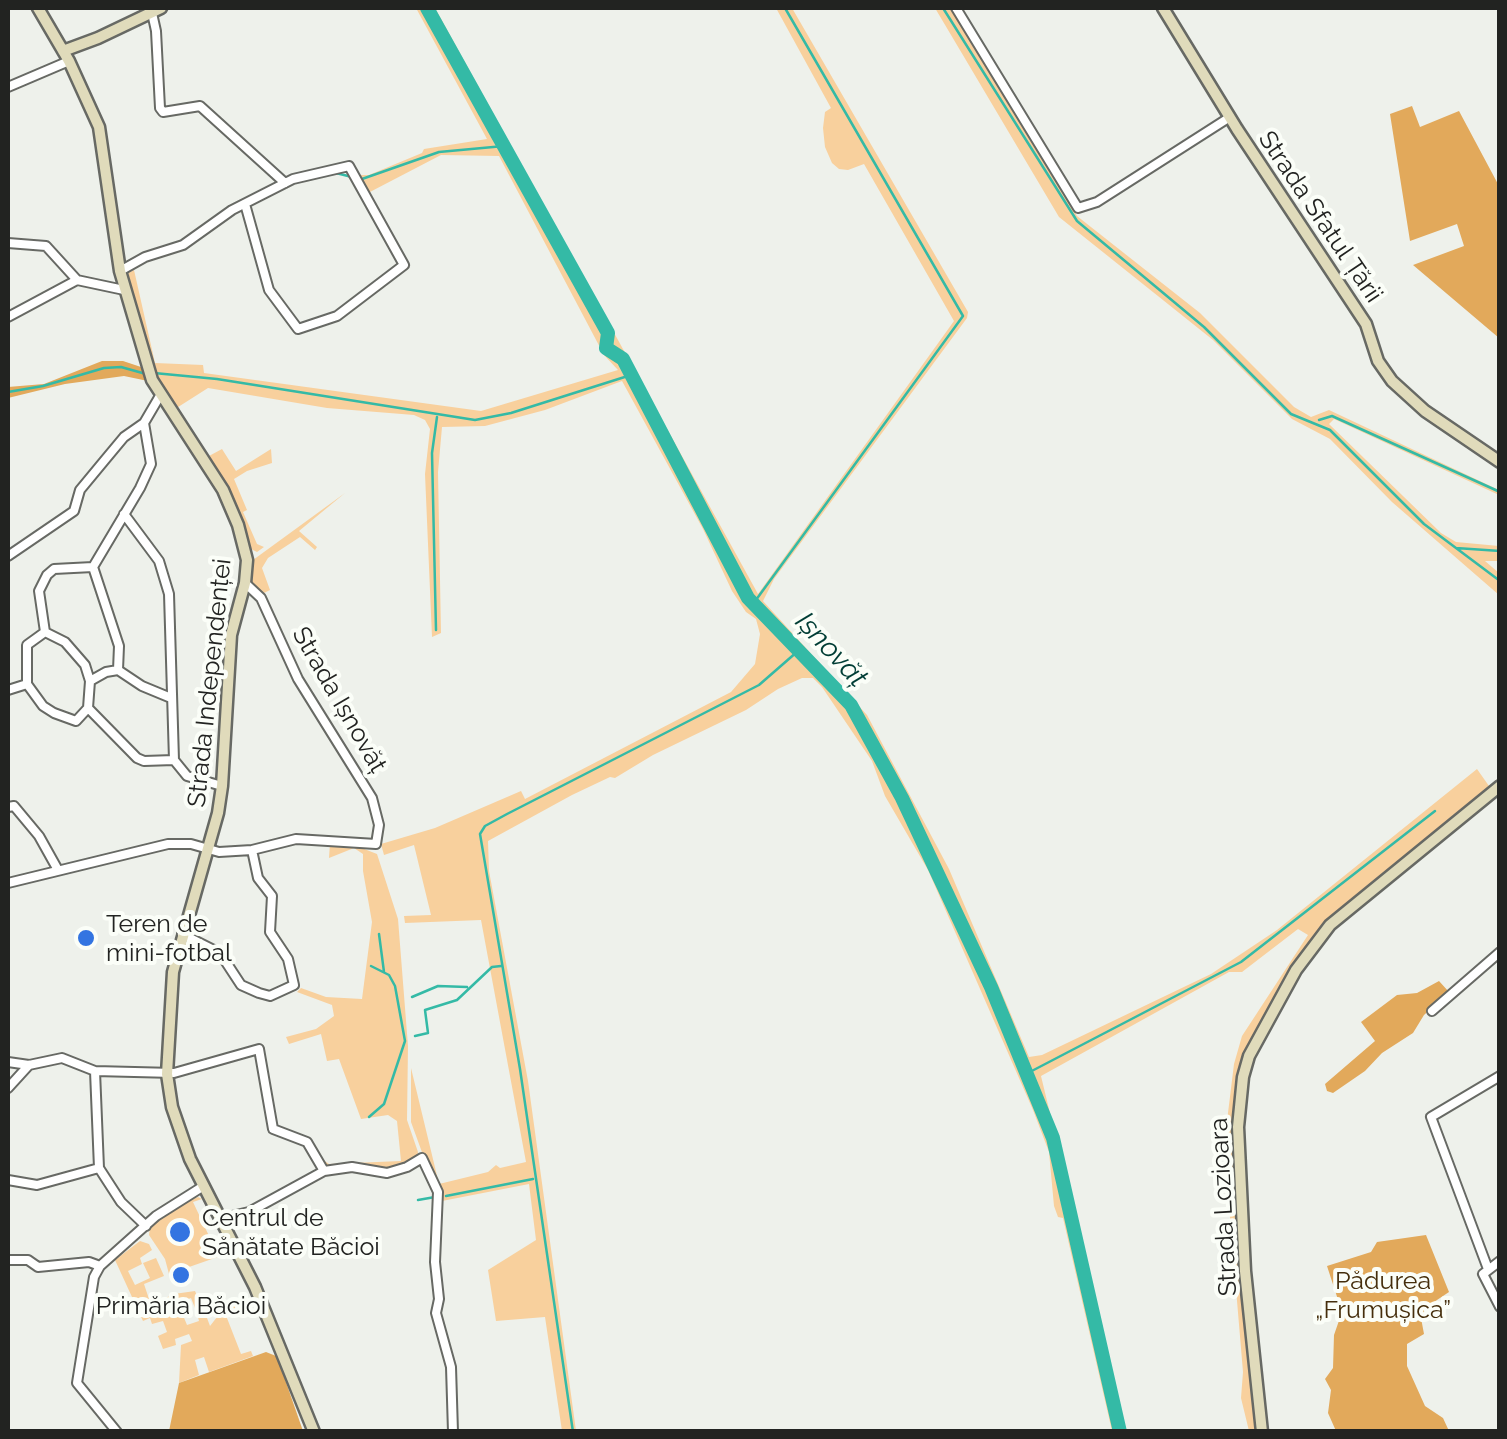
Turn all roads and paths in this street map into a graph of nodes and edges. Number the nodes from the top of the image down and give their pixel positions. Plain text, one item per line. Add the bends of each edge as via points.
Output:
1 (38, 8) edge
2 (956, 8) edge
3 (1163, 8) edge
4 (156, 10) edge
5 (66, 56) junction
6 (8, 87) edge
7 (1230, 117) junction
8 (285, 183) junction
9 (245, 204) junction
10 (8, 243) edge
11 (120, 270) junction
12 (77, 280) junction
13 (124, 290) junction
14 (8, 317) edge
15 (161, 394) junction
16 (144, 423) junction
17 (1500, 462) edge
18 (124, 514) junction
19 (8, 556) edge
20 (93, 566) junction
21 (245, 583) junction
22 (45, 632) junction
23 (118, 670) junction
24 (90, 681) junction
25 (27, 684) junction
26 (8, 690) edge
27 (171, 698) junction
28 (88, 708) junction
29 (174, 760) junction
30 (222, 786) junction
31 (1500, 786) edge
32 (8, 807) edge
33 (252, 850) junction
34 (207, 851) junction
35 (58, 870) junction
36 (8, 884) edge
37 (182, 934) junction
38 (1500, 952) edge
39 (1432, 1011) dead end
40 (8, 1062) edge
41 (29, 1065) junction
42 (95, 1071) junction
43 (166, 1074) junction
44 (1500, 1076) edge
45 (8, 1088) edge
46 (98, 1168) junction
47 (324, 1170) junction
48 (8, 1180) edge
49 (202, 1187) junction
50 (219, 1219) junction
51 (146, 1226) junction
52 (8, 1260) edge
53 (1500, 1261) edge
54 (100, 1266) junction
55 (1486, 1271) junction
56 (1500, 1307) edge
57 (117, 1432) edge
58 (314, 1432) edge
59 (452, 1432) edge
60 (1262, 1432) edge

1 - 5 main road, Strada Independenței
2 - 7 street, Strada Sfatul Țării via 1078,208
3 - 7 main road, Strada Sfatul Țării
4 - 5 main road
4 - 8 street via 160,108 200,106
5 - 6 street
5 - 11 main road, Strada Independenței via 99,127
7 - 17 main road, Strada Sfatul Țării via 1366,324 1392,381
8 - 9 street
8 - 9 street via 349,166 404,265 328,321 298,329 269,290
9 - 11 street via 182,245
10 - 12 street via 46,246
11 - 13 main road, Strada Independenței
12 - 13 street
12 - 14 street
13 - 15 main road, Strada Independenței
15 - 16 street
15 - 21 main road, Strada Independenței via 213,471 238,524
16 - 18 street via 150,464
16 - 19 street via 80,490 74,511
18 - 20 street
18 - 27 street via 152,548 166,580
20 - 22 street via 47,575 38,591
20 - 23 street via 119,646
21 - 30 main road, Strada Independenței via 231,636
21 - 33 street, Strada Ișnovăț via 261,598 298,680 372,798 379,825 376,844 296,839
22 - 24 street via 76,652
22 - 25 street via 27,645
23 - 24 street
23 - 27 street
24 - 28 street
25 - 26 street
25 - 28 street via 54,713 76,721
27 - 29 street
28 - 29 street via 137,758
29 - 30 street via 187,776
30 - 34 main road, Strada Independenței
31 - 60 main road, Strada Lozioara via 1330,924 1249,1056 1238,1127
32 - 35 street via 39,836
33 - 34 street
33 - 37 street via 258,878 272,896 270,932 288,959 294,985 270,996 259,993 242,985 220,953
34 - 35 street via 168,844
34 - 37 main road, Strada Independenței
35 - 36 street
37 - 43 main road, Strada Independenței
38 - 39 street
40 - 41 street
41 - 42 street via 62,1058
41 - 45 street
42 - 43 street
42 - 46 street
43 - 47 street via 259,1049 273,1129 307,1142
43 - 49 main road, Strada Independenței
44 - 55 street via 1430,1118
46 - 48 street via 37,1185
46 - 51 street
47 - 50 street via 249,1212
47 - 59 street via 386,1173 422,1158 437,1188 436,1313 451,1367
49 - 50 main road, Strada Independenței
49 - 51 street
50 - 58 main road, Strada Independenței via 266,1312
51 - 54 street
52 - 54 street
53 - 55 street
54 - 57 street via 76,1375
55 - 56 street

